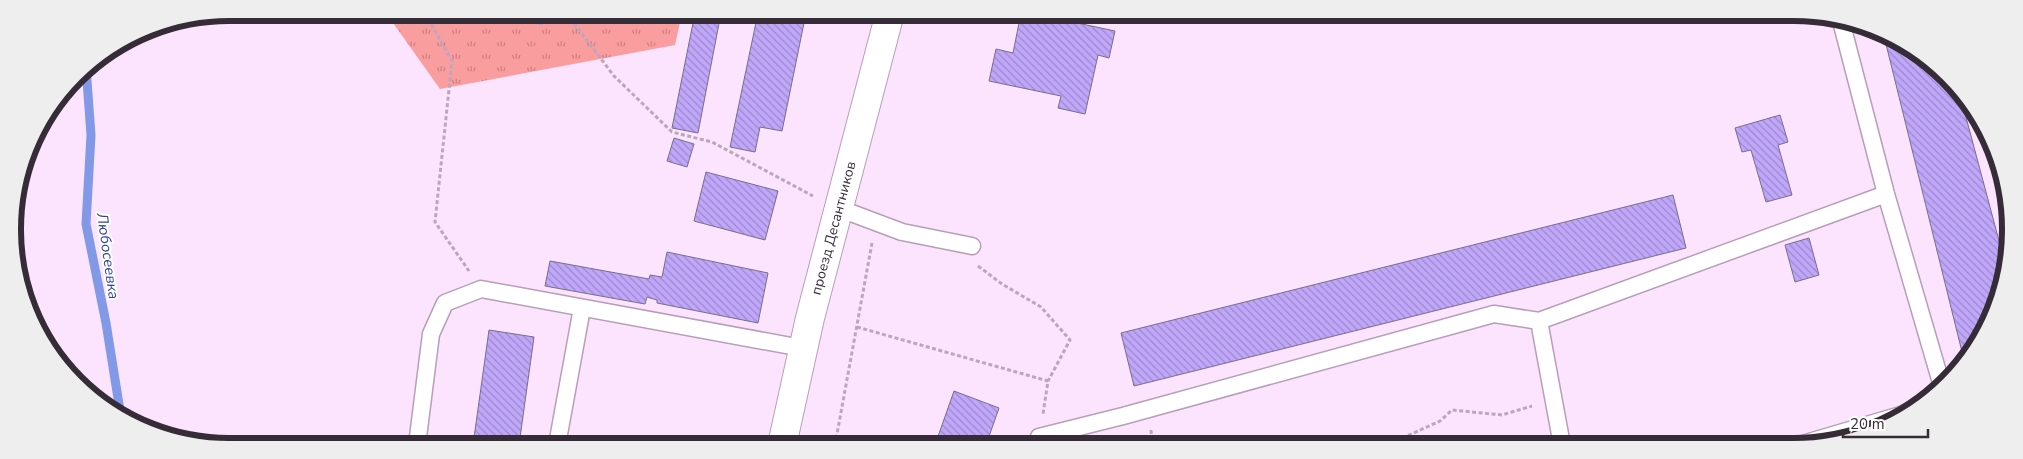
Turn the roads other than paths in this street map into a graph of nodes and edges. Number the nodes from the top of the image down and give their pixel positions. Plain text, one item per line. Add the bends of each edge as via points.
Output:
1 (887, 21) edge
2 (1842, 27) edge
3 (1886, 194) junction
4 (828, 203) junction
5 (972, 246) road end
6 (582, 308) junction
7 (1539, 321) junction
8 (802, 348) junction
9 (1940, 378) edge
10 (1860, 427) edge
11 (1844, 432) edge
12 (418, 438) edge
13 (558, 438) edge
14 (783, 438) edge
15 (1047, 438) edge
16 (1561, 438) edge

1 - 4 street, проезд Десантников
2 - 3 lane
3 - 7 lane
3 - 9 lane
4 - 5 lane via 902,232
4 - 8 street, проезд Десантников
6 - 8 lane
6 - 12 lane via 481,289 445,303 431,334
6 - 13 lane
7 - 15 lane via 1494,314
7 - 16 lane
8 - 14 street, проезд Десантников
10 - 11 lane

